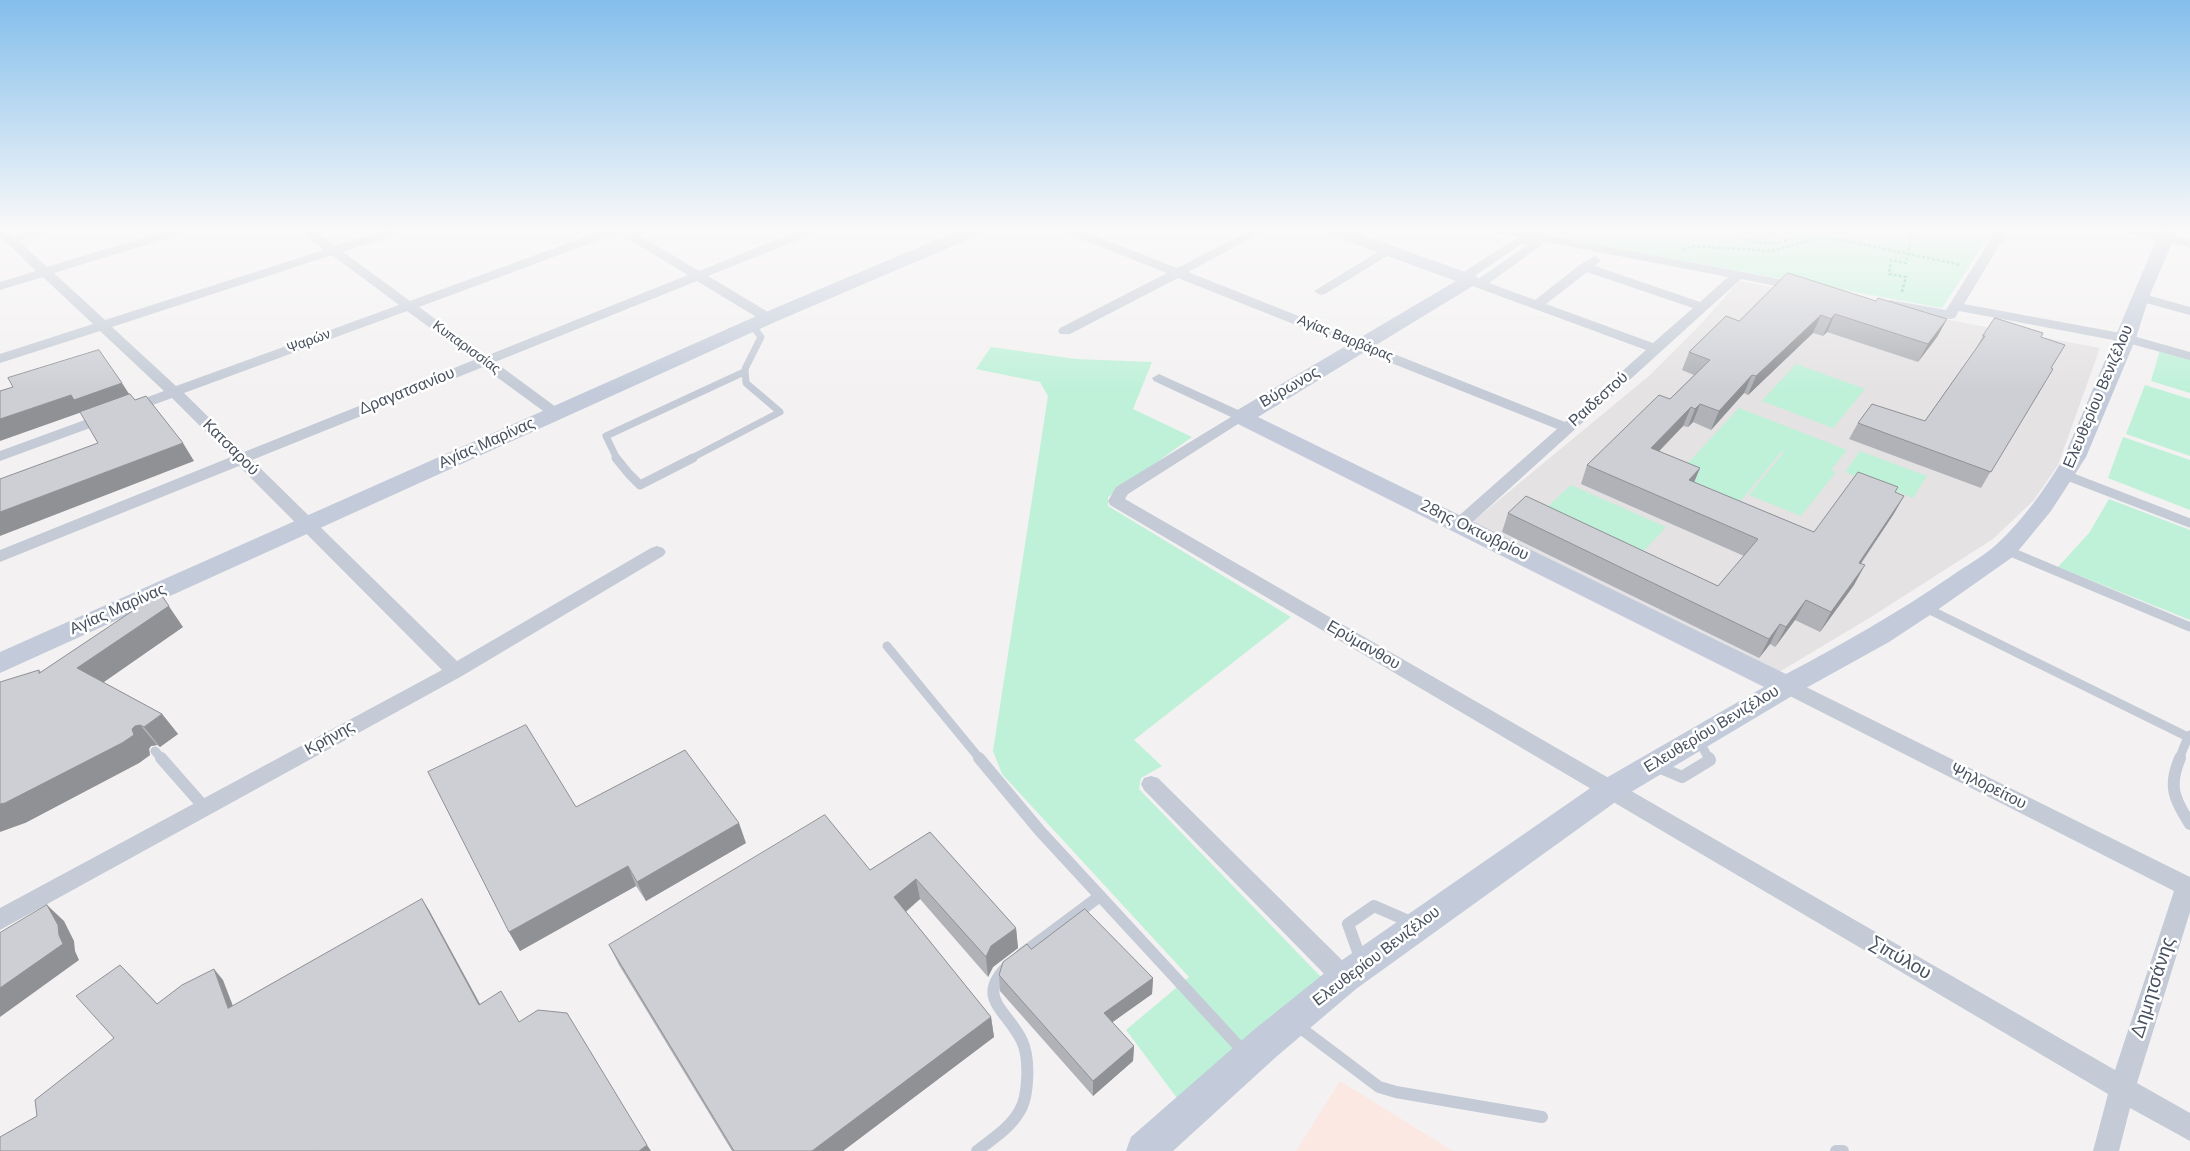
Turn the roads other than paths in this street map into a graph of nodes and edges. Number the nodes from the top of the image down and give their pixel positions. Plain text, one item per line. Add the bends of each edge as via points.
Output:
1 (57, 283) edge
2 (236, 283) edge
3 (377, 283) edge
4 (473, 283) edge
5 (677, 283) edge
6 (707, 283) edge
7 (850, 283) edge
8 (1158, 283) edge
9 (1202, 283) edge
10 (1335, 283) edge
11 (1468, 283) edge
12 (1476, 283) edge
13 (1565, 283) edge
14 (1632, 283) edge
15 (1730, 283) edge
16 (1777, 283) edge
17 (1970, 283) edge
18 (2146, 283) edge
19 (1814, 290) edge
20 (1320, 292) dead end
21 (2140, 297) junction
22 (1880, 302) edge
23 (1536, 305) junction
24 (1956, 305) junction
25 (409, 306) junction
26 (1703, 307) junction
27 (2190, 311) edge
28 (760, 321) junction
29 (103, 326) junction
30 (1065, 331) dead end
31 (2126, 338) junction
32 (1362, 346) junction
33 (1656, 349) junction
34 (2190, 356) edge
35 (0, 359) edge
36 (484, 361) junction
37 (744, 372) junction
38 (1159, 378) dead end
39 (174, 392) junction
40 (555, 413) junction
41 (1242, 417) junction
42 (1568, 428) junction
43 (0, 456) edge
44 (241, 458) junction
45 (2065, 475) junction
46 (1116, 502) joint
47 (2190, 523) edge
48 (1460, 524) junction
49 (308, 525) junction
50 (2005, 550) junction
51 (657, 552) dead end
52 (0, 556) edge
53 (1924, 607) junction
54 (2190, 627) edge
55 (887, 646) dead end
56 (0, 663) edge
57 (455, 671) junction
58 (1787, 686) junction
59 (2189, 736) edge
60 (155, 751) dead end
61 (1151, 784) dead end
62 (1610, 790) junction
63 (205, 808) junction
64 (2190, 824) edge
65 (2189, 885) edge
66 (1100, 896) junction
67 (0, 920) edge
68 (1353, 971) junction
69 (1292, 1021) junction
70 (1250, 1057) junction
71 (2122, 1089) junction
72 (1542, 1117) dead end
73 (2190, 1128) edge
74 (977, 1151) edge
75 (1145, 1151) edge
76 (1836, 1151) edge
77 (1843, 1151) edge
78 (2106, 1151) edge

1 - 29 street, Κατσαρού
2 - 29 street
3 - 25 street, Κυπαρισσίας
4 - 25 street, Ψαρών
5 - 36 street, Δραγατσανίου
6 - 28 street
7 - 28 street, Αγίας Μαρίνας
8 - 30 street
9 - 32 street, Αγίας Βαρβάρας
10 - 20 street
11 - 32 street, Βύρωνος
12 - 23 street
13 - 23 street
14 - 26 street
15 - 26 street, Ραιδεστού
16 - 19 street
17 - 24 street
18 - 21 street, Ελευθερίου Βενιζέλου
21 - 27 street
21 - 31 street, Ελευθερίου Βενιζέλου
22 - 24 street
23 - 33 street
24 - 31 street
25 - 36 street, Κυπαρισσίας
25 - 39 street, Ψαρών
26 - 33 street, Ραιδεστού
28 - 37 lane via 761,341 748,359
28 - 40 street, Αγίας Μαρίνας
29 - 35 street
29 - 39 street, Κατσαρού
31 - 34 street
31 - 45 street, Ελευθερίου Βενιζέλου
32 - 41 street, Βύρωνος
32 - 42 street, Αγίας Βαρβάρας
33 - 42 street, Ραιδεστού
36 - 40 street, Κυπαρισσίας
36 - 44 street, Δραγατσανίου
37 - 37 lane via 746,383 780,412 640,485 621,466 606,436
38 - 41 street, 28ης Οκτωβρίου
39 - 43 street, Ψαρών
39 - 44 street, Κατσαρού
40 - 49 street, Αγίας Μαρίνας
41 - 46 street, Βύρωνος via 1122,491
41 - 48 street, 28ης Οκτωβρίου
42 - 48 street, Ραιδεστού
44 - 49 street, Κατσαρού
44 - 52 street, Δραγατσανίου
45 - 47 lane
45 - 50 street, Ελευθερίου Βενιζέλου
46 - 62 street, Ερύμανθου
48 - 58 street, 28ης Οκτωβρίου
49 - 56 street, Αγίας Μαρίνας
49 - 57 street, Κατσαρού
50 - 53 street, Ελευθερίου Βενιζέλου
50 - 54 lane
51 - 57 street, Κρήνης
53 - 58 street, Ελευθερίου Βενιζέλου
53 - 59 lane
55 - 66 lane via 1040,831
57 - 63 street, Κρήνης
58 - 62 street, Ελευθερίου Βενιζέλου
58 - 65 street, Ψηλορείτου
59 - 64 lane via 2171,783 2176,804
60 - 63 lane
61 - 68 street
62 - 68 street, Ελευθερίου Βενιζέλου
62 - 71 street, Σιπύλου
63 - 67 street, Κρήνης
65 - 71 street, Δημητσάνης
66 - 70 lane
66 - 74 lane via 998,973 992,991 996,1003 1023,1042 1026,1094 1011,1123
68 - 69 street, Ελευθερίου Βενιζέλου
69 - 70 street, Ελευθερίου Βενιζέλου
69 - 72 lane via 1379,1087
70 - 75 street, Ελευθερίου Βενιζέλου
71 - 73 street, Σιπύλου
71 - 78 street, Δημητσάνης
76 - 77 lane

